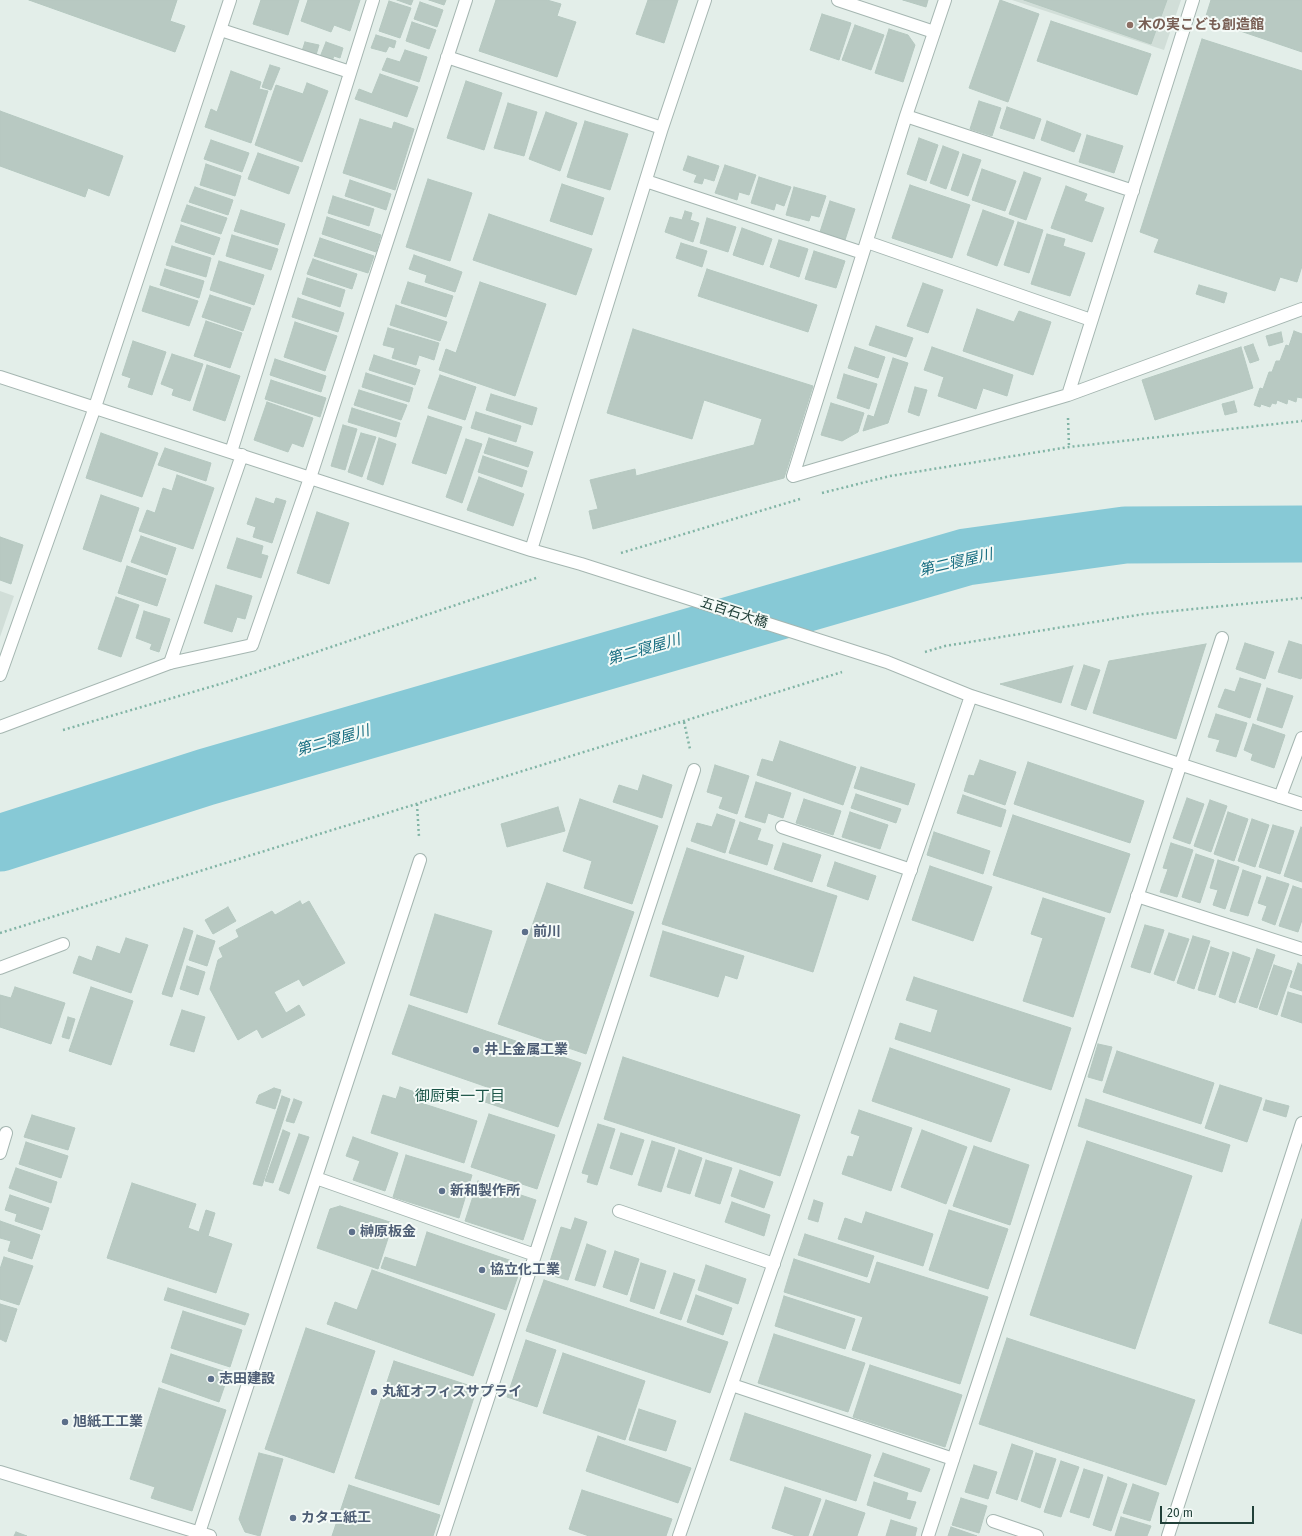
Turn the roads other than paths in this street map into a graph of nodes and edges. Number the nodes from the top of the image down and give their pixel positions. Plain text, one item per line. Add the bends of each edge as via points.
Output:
1 (230, 0) edge
2 (373, 0) edge
3 (466, 0) edge
4 (705, 0) edge
5 (838, 0) edge
6 (945, 0) edge
7 (1193, 0) edge
8 (221, 30) junction
9 (934, 32) junction
10 (447, 57) junction
11 (350, 72) junction
12 (906, 116) junction
13 (662, 128) junction
14 (646, 181) junction
15 (1132, 192) junction
16 (865, 247) junction
17 (1302, 309) edge
18 (1091, 320) junction
19 (0, 377) edge
20 (1068, 395) junction
21 (95, 407) junction
22 (236, 453) junction
23 (310, 478) junction
24 (531, 550) junction
25 (1222, 638) dead end
26 (170, 663) junction
27 (0, 674) edge
28 (971, 696) junction
29 (0, 727) edge
30 (1302, 738) edge
31 (1180, 764) junction
32 (694, 770) road end
33 (1280, 797) junction
34 (1302, 804) edge
35 (782, 827) dead end
36 (420, 860) road end
37 (911, 870) junction
38 (1137, 896) junction
39 (63, 944) dead end
40 (1302, 949) edge
41 (0, 968) edge
42 (1302, 1123) edge
43 (6, 1133) dead end
44 (0, 1153) edge
45 (316, 1178) junction
46 (619, 1211) dead end
47 (535, 1255) junction
48 (774, 1264) junction
49 (732, 1385) junction
50 (952, 1459) junction
51 (0, 1472) edge
52 (993, 1521) dead end
53 (203, 1535) edge
54 (443, 1536) edge
55 (680, 1536) edge
56 (928, 1536) edge
57 (1037, 1536) edge
58 (1168, 1536) edge

1 - 8 street
2 - 11 street
3 - 10 street
4 - 13 street
5 - 9 street
6 - 9 street
7 - 15 street
8 - 11 street
8 - 21 street
9 - 12 street
10 - 13 street
10 - 23 street
11 - 22 street
12 - 15 street
12 - 16 street
13 - 14 street
14 - 16 street
14 - 24 street
15 - 18 street
16 - 18 street
16 - 20 street via 793,476
17 - 20 street
18 - 20 street
19 - 21 street, 五百石大橋
21 - 22 street, 五百石大橋
21 - 27 street
22 - 23 street, 五百石大橋
22 - 26 street
23 - 24 street, 五百石大橋
23 - 26 street via 252,645
24 - 28 street, 五百石大橋 via 887,662
25 - 31 street
26 - 29 street
28 - 31 street, 五百石大橋
28 - 37 street
30 - 33 street
31 - 33 street, 五百石大橋
31 - 38 street
32 - 47 street
33 - 34 street, 五百石大橋
35 - 37 street
36 - 45 street
37 - 48 street
38 - 40 street
38 - 50 street
39 - 41 street
42 - 58 street
43 - 44 street
45 - 47 street
45 - 53 street
46 - 48 street
47 - 54 street
48 - 49 street
49 - 50 street
49 - 55 street
50 - 56 street
51 - 53 street
52 - 57 street

